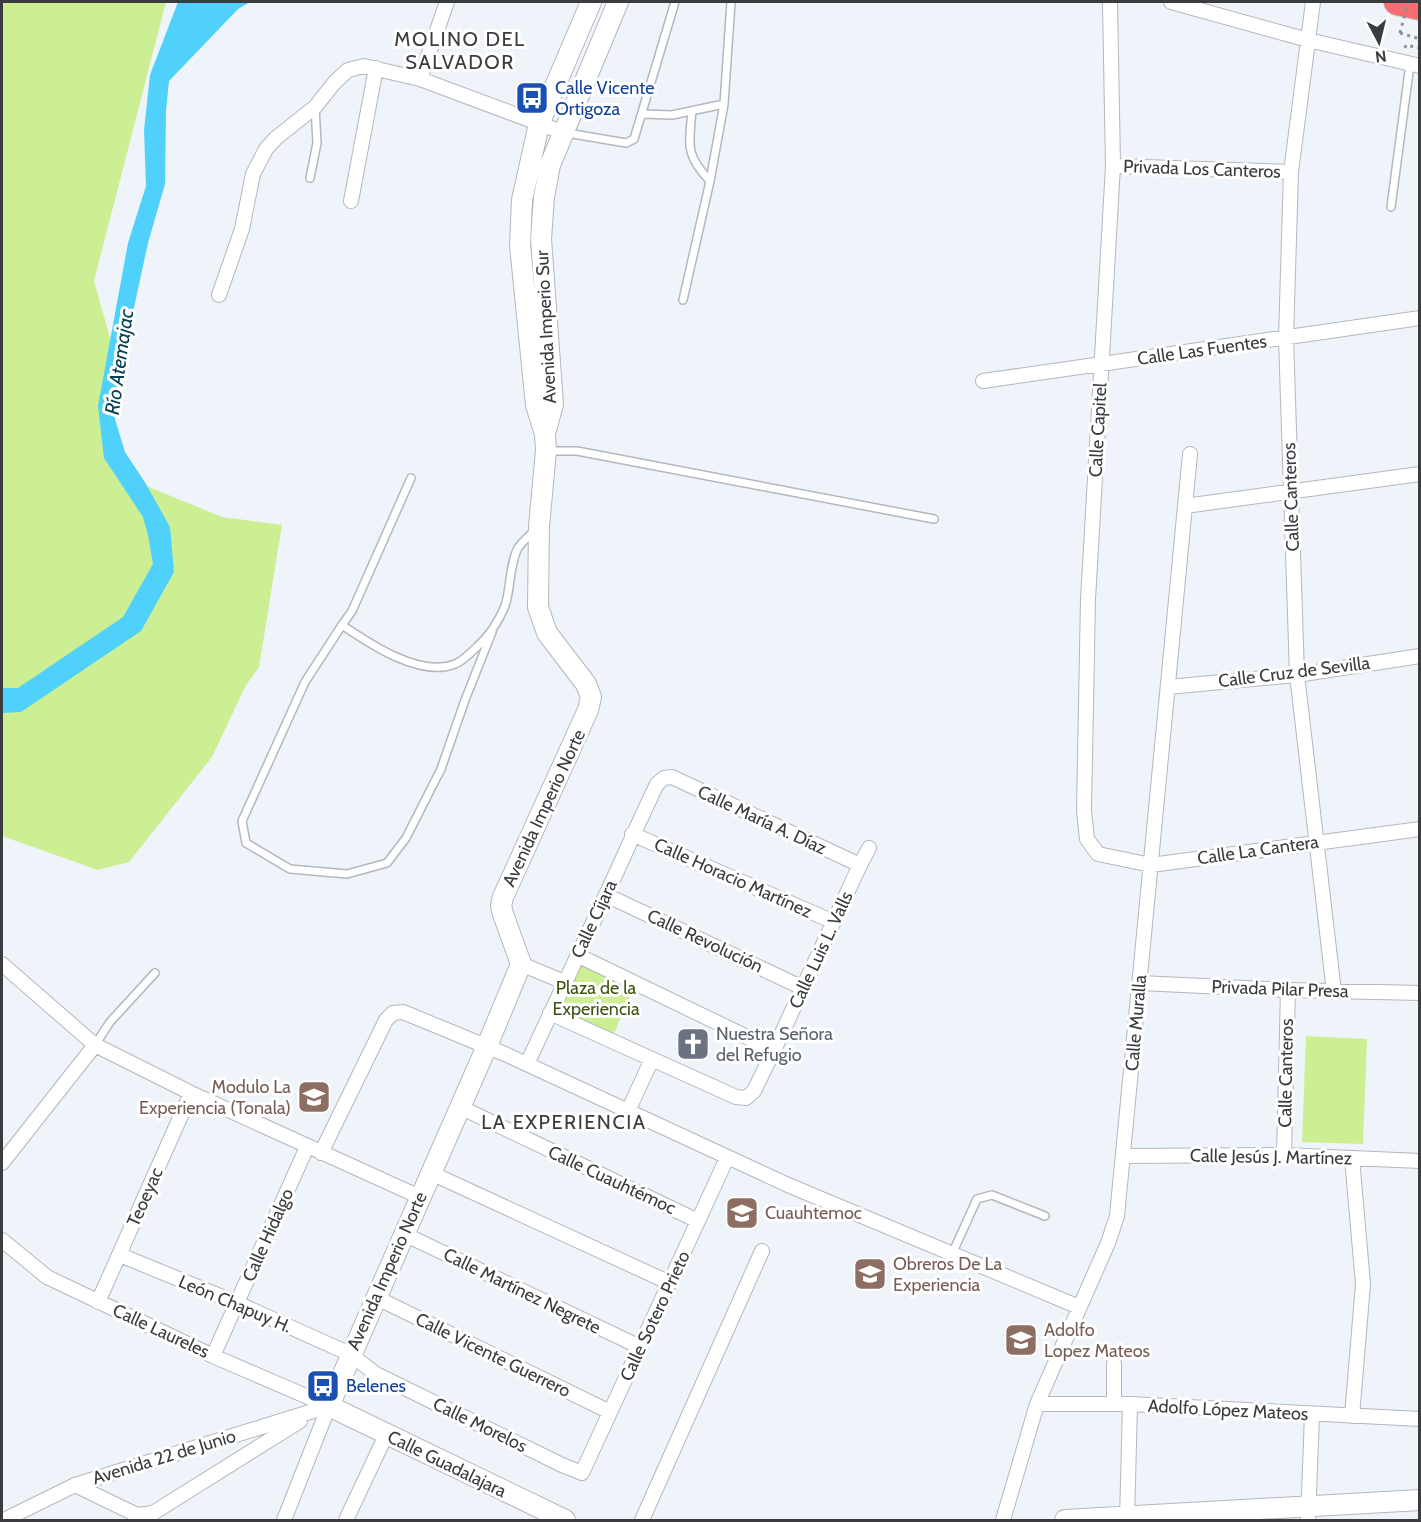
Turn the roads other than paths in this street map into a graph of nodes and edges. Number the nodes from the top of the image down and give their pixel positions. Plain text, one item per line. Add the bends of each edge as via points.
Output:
1 (447, 2) edge
2 (591, 2) edge
3 (618, 2) edge
4 (675, 2) edge
5 (731, 2) edge
6 (1110, 2) edge
7 (1171, 2) edge
8 (1313, 2) edge
9 (1397, 2) edge
10 (1419, 7) edge
11 (1308, 40) junction
12 (1415, 65) edge
13 (376, 68) junction
14 (420, 79) junction
15 (724, 104) junction
16 (315, 107) junction
17 (692, 111) junction
18 (642, 114) junction
19 (539, 124) junction
20 (562, 132) junction
21 (1113, 166) junction
22 (1291, 171) junction
23 (310, 178) dead end
24 (710, 181) junction
25 (351, 201) dead end
26 (1391, 207) dead end
27 (219, 295) dead end
28 (683, 300) dead end
29 (1419, 318) edge
30 (1286, 338) junction
31 (1102, 365) junction
32 (983, 381) dead end
33 (546, 443) junction
34 (1190, 453) dead end
35 (1419, 474) edge
36 (411, 478) dead end
37 (1290, 492) junction
38 (1185, 506) junction
39 (934, 519) dead end
40 (539, 526) junction
41 (342, 625) junction
42 (492, 632) junction
43 (1419, 656) edge
44 (1297, 675) junction
45 (1168, 687) junction
46 (664, 777) joint
47 (1419, 829) edge
48 (632, 834) junction
49 (1317, 843) junction
50 (869, 848) dead end
51 (1098, 854) joint
52 (860, 865) junction
53 (1151, 865) junction
54 (606, 895) junction
55 (834, 922) junction
56 (577, 954) junction
57 (2, 964) edge
58 (521, 964) junction
59 (155, 973) dead end
60 (564, 982) junction
61 (1140, 983) junction
62 (803, 988) junction
63 (1288, 990) junction
64 (1334, 992) junction
65 (1419, 993) edge
66 (550, 1013) junction
67 (95, 1045) junction
68 (487, 1046) junction
69 (774, 1050) junction
70 (652, 1059) junction
71 (527, 1064) junction
72 (192, 1093) junction
73 (460, 1107) junction
74 (628, 1111) junction
75 (307, 1147) junction
76 (321, 1153) junction
77 (1284, 1155) junction
78 (1123, 1156) junction
79 (727, 1158) junction
80 (1352, 1158) junction
81 (1419, 1161) edge
82 (2, 1163) edge
83 (431, 1173) junction
84 (420, 1197) junction
85 (1045, 1216) dead end
86 (698, 1221) junction
87 (404, 1234) junction
88 (2, 1240) edge
89 (762, 1251) dead end
90 (952, 1254) junction
91 (120, 1255) junction
92 (670, 1283) junction
93 (375, 1298) junction
94 (98, 1302) junction
95 (237, 1303) junction
96 (1079, 1307) junction
97 (640, 1347) junction
98 (350, 1354) junction
99 (213, 1356) junction
100 (1114, 1363) dead end
101 (1037, 1404) junction
102 (1114, 1404) junction
103 (1130, 1404) junction
104 (322, 1408) junction
105 (610, 1412) junction
106 (1312, 1415) junction
107 (1352, 1416) junction
108 (1419, 1419) edge
109 (386, 1435) junction
110 (582, 1473) joint
111 (75, 1485) junction
112 (1419, 1500) edge
113 (1308, 1514) edge
114 (1127, 1519) edge
115 (4, 1521) edge
116 (285, 1521) edge
117 (346, 1521) edge
118 (565, 1521) edge
119 (642, 1521) edge
120 (1003, 1521) edge
121 (1065, 1521) edge

1 - 14 street
2 - 19 street, Avenida Imperio Sur
3 - 20 street, Avenida Imperio Sur
4 - 18 lane
5 - 15 lane
6 - 21 street, Calle Capitel
7 - 11 street
8 - 11 street, Calle Canteros
9 - 10 highway
11 - 12 street
11 - 22 street, Calle Canteros
12 - 26 lane
13 - 14 street
13 - 16 street via 348,70
13 - 25 street
14 - 19 street
15 - 17 lane
15 - 24 lane
16 - 23 lane via 317,143
16 - 27 street via 276,138 253,174 242,229
17 - 18 lane via 672,116
17 - 24 lane via 689,148 696,166
18 - 20 lane via 636,137 629,143
19 - 20 street
19 - 33 street, Avenida Imperio Sur via 522,200 520,245 536,405
20 - 33 street, Avenida Imperio Sur via 550,165 541,239 554,404
21 - 22 street, Privada Los Canteros
21 - 31 street, Calle Capitel
22 - 30 street, Calle Canteros
24 - 28 lane
29 - 30 street, Calle Las Fuentes
30 - 31 street, Calle Las Fuentes
30 - 37 street, Calle Canteros
31 - 32 street, Calle Las Fuentes
31 - 51 street, Calle Capitel via 1088,599 1084,811 1087,839
33 - 39 lane
33 - 40 street, Avenida Imperio Norte
34 - 38 street, Calle Muralla
35 - 37 street
36 - 41 lane
37 - 38 street
37 - 44 street, Calle Canteros
38 - 45 street, Calle Muralla
40 - 42 lane via 519,546 505,606
40 - 58 street, Avenida Imperio Norte via 537,588 541,620 591,697 502,897 503,914
41 - 42 lane via 368,643 409,662 432,667 456,664
41 - 42 lane via 305,682 242,821 246,843 290,869 346,874 387,863 406,838 441,769
43 - 44 street, Calle Cruz de Sevilla
44 - 45 street, Calle Cruz de Sevilla
44 - 49 street, Calle Canteros
45 - 53 street, Calle Muralla
46 - 48 street, Calle Cíjara
46 - 52 street, Calle María A. Díaz via 672,777
47 - 49 street, Calle La Cantera
48 - 54 street, Calle Cíjara
48 - 55 street, Calle Horacio Martínez
49 - 53 street, Calle La Cantera
49 - 64 street, Calle Canteros
50 - 52 street, Calle Luis L. Valls
51 - 53 street, Calle La Cantera
52 - 55 street, Calle Luis L. Valls
53 - 61 street, Calle Muralla
54 - 56 street, Calle Cíjara
54 - 62 street, Calle Revolución
55 - 62 street, Calle Luis L. Valls
56 - 60 street, Calle Cíjara
56 - 69 street
57 - 67 street
58 - 60 street
58 - 68 street, Avenida Imperio Norte
59 - 67 lane via 110,1022
60 - 66 street, Calle Cíjara
61 - 63 street, Privada Pilar Presa
61 - 78 street, Calle Muralla
62 - 69 street, Calle Luis L. Valls
63 - 64 street, Privada Pilar Presa
63 - 77 street, Calle Canteros
64 - 65 street, Privada Pilar Presa
66 - 70 street
66 - 71 street, Calle Cíjara
67 - 72 street
67 - 82 street
68 - 71 street
68 - 73 street, Avenida Imperio Norte
68 - 76 street via 403,1012 393,1014 386,1020
69 - 70 street, Calle Luis L. Valls via 754,1091 746,1098
70 - 74 street
71 - 74 street
72 - 75 street
72 - 91 street, Teoeyac
73 - 83 street, Avenida Imperio Norte
73 - 86 street, Calle Cuauhtémoc
74 - 79 street
75 - 76 street
75 - 95 street, Calle Hidalgo
76 - 84 street
77 - 78 street, Calle Jesús J. Martínez
77 - 80 street, Calle Jesús J. Martínez
78 - 96 street, Calle Muralla via 1115,1226
79 - 86 street, Calle Sotero Prieto
79 - 90 street
80 - 81 street, Calle Jesús J. Martínez
80 - 107 street via 1363,1284
83 - 84 street, Avenida Imperio Norte
83 - 92 street
84 - 87 street, Avenida Imperio Norte
85 - 90 lane via 992,1195 977,1199
86 - 92 street, Calle Sotero Prieto
87 - 93 street, Avenida Imperio Norte
87 - 97 street, Calle Martínez Negrete
88 - 94 street, Calle Laureles via 47,1277
89 - 119 street
90 - 96 street
91 - 94 street, Teoeyac
91 - 95 street, León Chapuy H.
92 - 97 street, Calle Sotero Prieto
93 - 98 street, Avenida Imperio Norte
93 - 105 street, Calle Vicente Guerrero
94 - 99 street, Calle Laureles
95 - 98 street, León Chapuy H.
95 - 99 street, Calle Hidalgo
96 - 101 street, Calle Muralla
97 - 105 street, Calle Sotero Prieto
98 - 104 street, Avenida Imperio Norte
98 - 110 street, Calle Morelos via 376,1374
99 - 104 street, Calle Laureles
100 - 102 street
101 - 102 street, Adolfo López Mateos
101 - 120 street, Calle Muralla
102 - 103 street, Adolfo López Mateos
103 - 106 street, Adolfo López Mateos
103 - 114 street
104 - 109 street, Calle Guadalajara
104 - 111 street, Avenida 22 de Junio
104 - 111 street via 153,1513 130,1513
104 - 116 street
105 - 110 street, Calle Sotero Prieto
106 - 107 street, Adolfo López Mateos
106 - 113 street
107 - 108 street, Adolfo López Mateos
109 - 117 street
109 - 118 street, Calle Guadalajara
111 - 115 street, Avenida 22 de Junio
112 - 113 street
113 - 114 street
114 - 121 street

